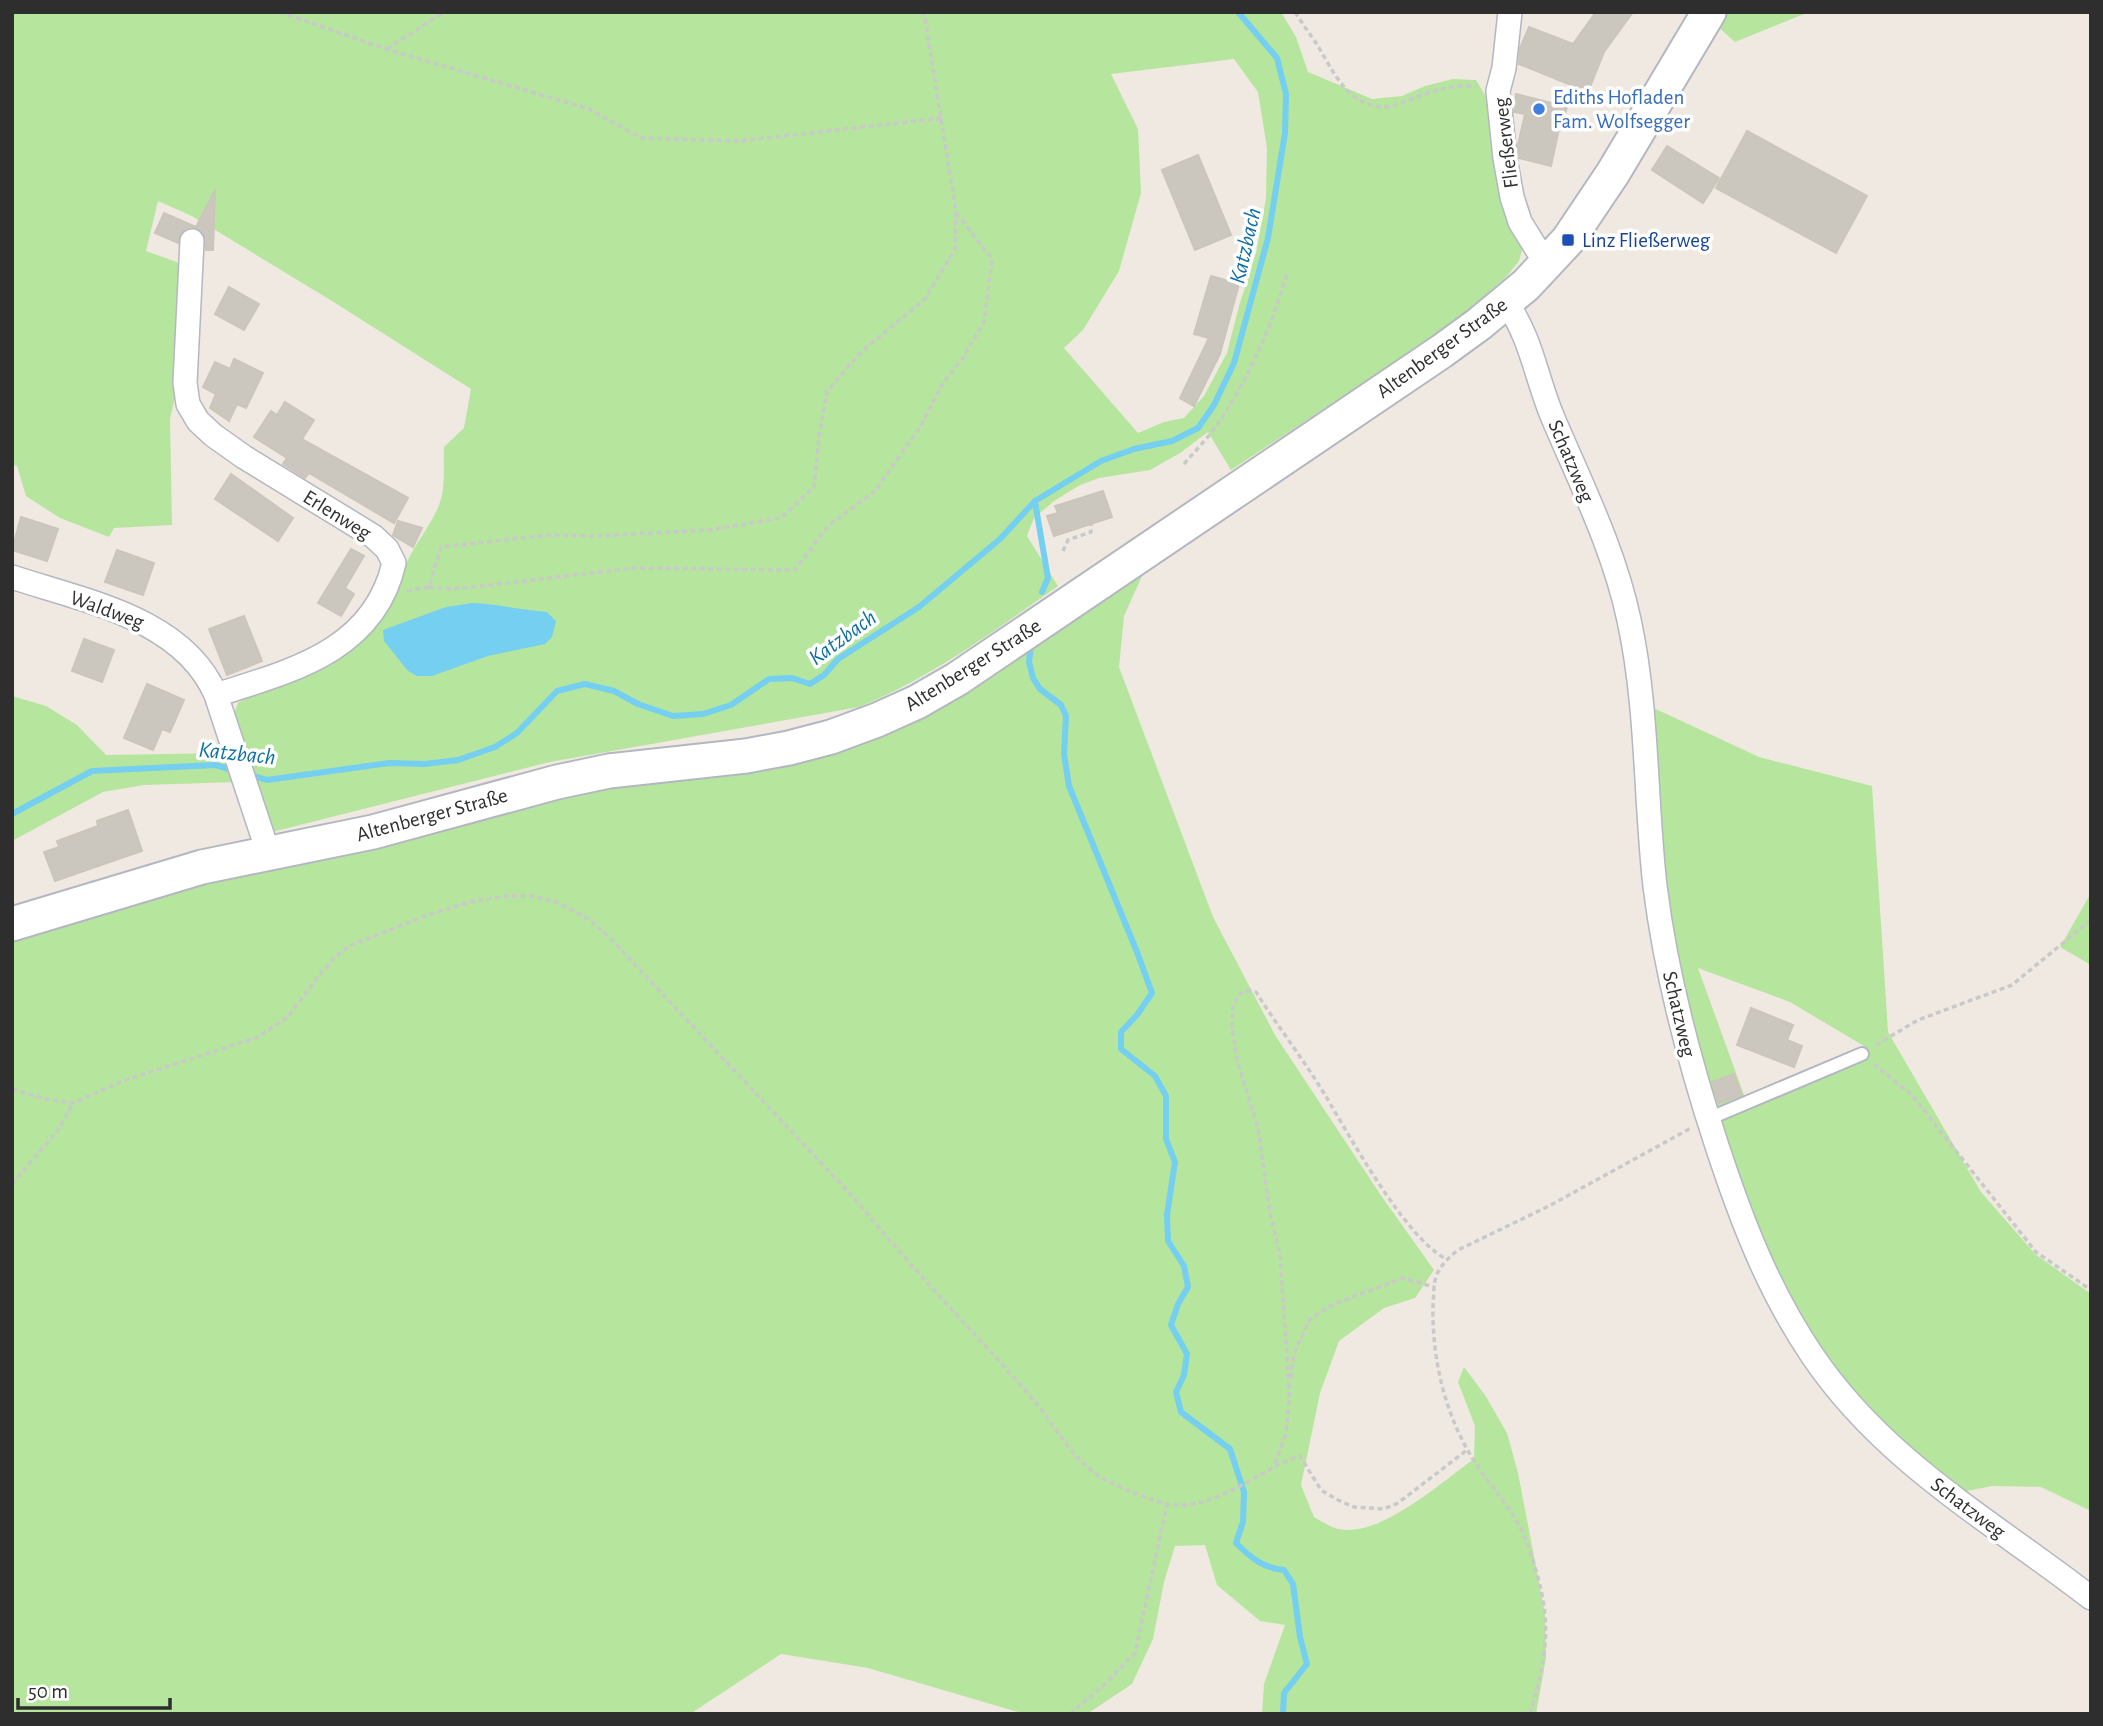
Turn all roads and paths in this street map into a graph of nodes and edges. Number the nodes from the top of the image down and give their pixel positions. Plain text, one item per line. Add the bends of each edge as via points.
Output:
1 (280, 12) edge
2 (444, 12) edge
3 (922, 12) edge
4 (1295, 12) edge
5 (1510, 12) edge
6 (1709, 12) edge
7 (386, 49) junction
8 (1498, 91) junction
9 (942, 118) junction
10 (1559, 123) dead end
11 (1556, 134) dead end
12 (956, 212) junction
13 (192, 241) dead end
14 (1550, 262) junction
15 (1287, 274) dead end
16 (1506, 302) junction
17 (1184, 464) dead end
18 (1091, 524) dead end
19 (1063, 551) dead end
20 (12, 577) edge
21 (429, 587) junction
22 (383, 596) junction
23 (216, 695) junction
24 (268, 852) junction
25 (2091, 920) edge
26 (12, 924) edge
27 (1862, 1054) junction
28 (12, 1089) edge
29 (73, 1102) junction
30 (1708, 1119) junction
31 (12, 1184) edge
32 (1446, 1260) junction
33 (1434, 1287) junction
34 (2091, 1290) edge
35 (1289, 1387) junction
36 (1467, 1450) junction
37 (1275, 1464) junction
38 (1167, 1504) junction
39 (2091, 1598) edge
40 (1070, 1714) edge
41 (1530, 1714) edge

1 - 7 path
2 - 7 path
3 - 9 path
4 - 8 path via 1335,79 1368,104 1385,108 1462,85
5 - 8 street, Fließerweg
6 - 14 street, Altenberger Straße via 1592,206
7 - 9 path via 589,109 641,138 739,141
8 - 14 street, Fließerweg via 1512,197 1528,238
9 - 12 path
10 - 11 path
12 - 21 path via 955,249 925,299 861,352 827,391 814,487 781,518 709,530 549,535 441,547
12 - 21 path via 992,259 984,322 919,429 874,492 829,525 795,570 635,568 452,589
13 - 22 street, Erlenweg via 187,404 213,435 387,549 394,563
14 - 16 street, Altenberger Straße
15 - 17 path via 1274,317 1248,374 1218,424
16 - 24 street, Altenberger Straße via 1443,351 957,679 877,720 789,748 609,771 373,832
16 - 30 street, Schatzweg via 1520,323 1544,398 1601,530 1630,621 1655,886 1679,1020
18 - 19 path via 1091,532 1068,540
20 - 23 street, Waldweg via 156,629 198,666
21 - 22 path
22 - 23 street, Erlenweg via 354,635 275,677
23 - 24 street
24 - 26 street, Altenberger Straße
25 - 27 path via 2012,985 1919,1020
27 - 30 lane
27 - 34 path via 1911,1094 2036,1252
28 - 29 path
29 - 31 path via 58,1130
29 - 38 path via 265,1033 287,1018 334,958 383,931 469,902 506,896 533,896 559,903 595,925 675,1005 1008,1370 1068,1448 1101,1478
30 - 32 path
30 - 39 street, Schatzweg via 1766,1277 1839,1391 1934,1483
32 - 33 path
32 - 35 path via 1400,1212 1256,992 1239,994 1233,1006 1237,1060 1258,1128 1280,1255
33 - 35 path via 1403,1278 1334,1304 1310,1319 1294,1354
33 - 36 path via 1433,1337 1441,1383
35 - 37 path via 1286,1433
36 - 37 path via 1384,1509 1354,1507 1321,1490 1300,1456
36 - 41 path via 1516,1518 1546,1607 1542,1675
37 - 38 path via 1220,1496
38 - 40 path via 1135,1653

